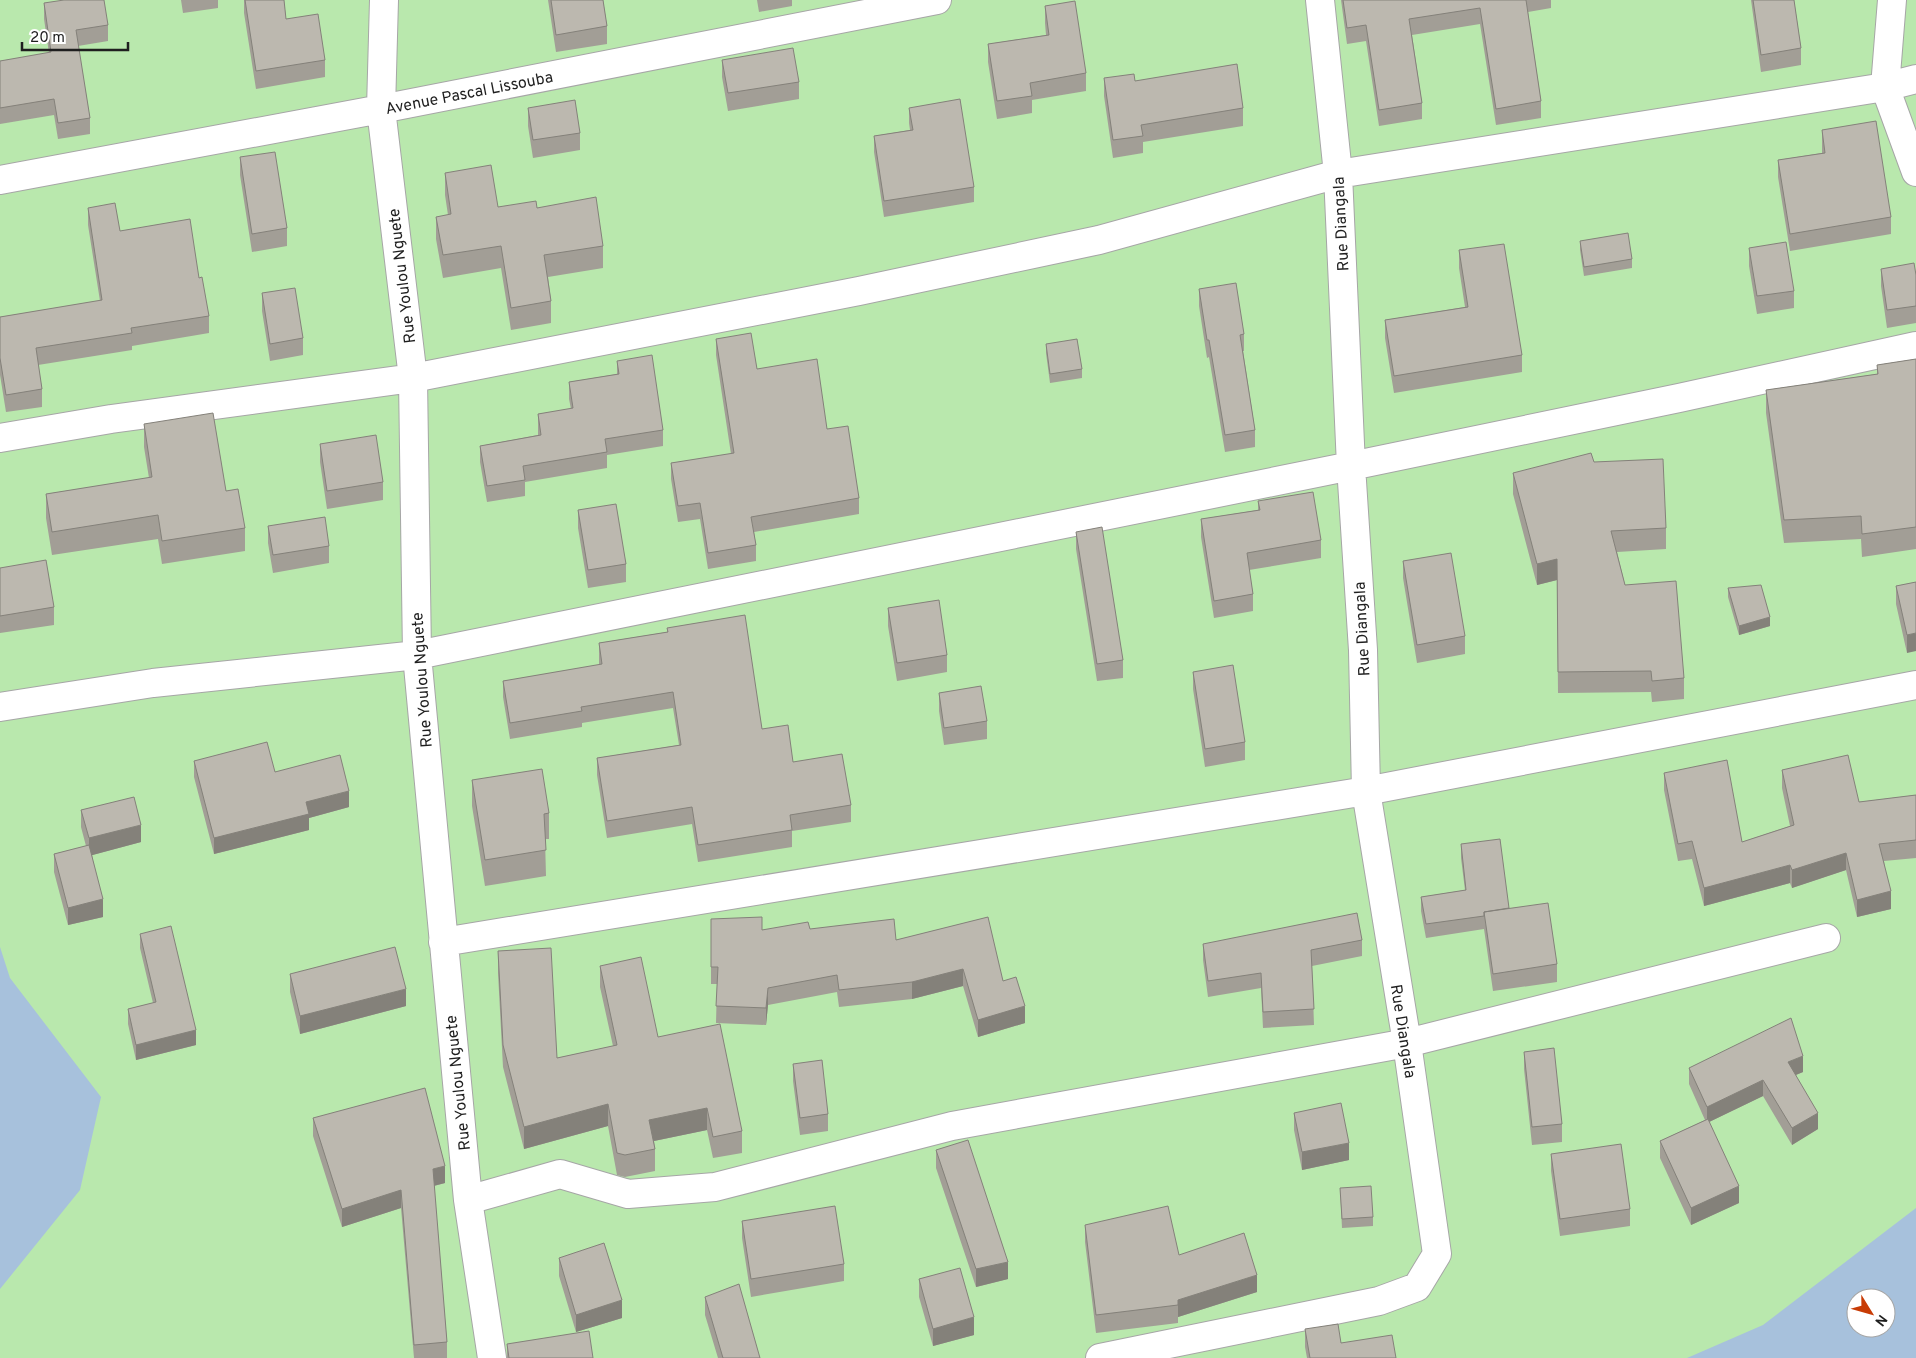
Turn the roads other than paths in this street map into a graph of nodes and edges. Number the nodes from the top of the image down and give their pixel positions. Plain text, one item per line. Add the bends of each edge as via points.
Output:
1 (384, 0) edge
2 (937, 0) edge
3 (1320, 0) edge
4 (1892, 0) edge
5 (1916, 78) edge
6 (1885, 87) junction
7 (381, 109) junction
8 (1916, 172) edge
9 (1338, 174) junction
10 (0, 180) edge
11 (1916, 346) edge
12 (413, 378) junction
13 (0, 438) edge
14 (1352, 466) junction
15 (417, 655) junction
16 (1916, 685) edge
17 (0, 707) edge
18 (1366, 791) junction
19 (1826, 938) dead end
20 (443, 942) junction
21 (1407, 1043) junction
22 (468, 1200) junction
23 (492, 1358) edge
24 (1100, 1358) edge

1 - 7 street, Rue Youlou Nguete
2 - 7 street, Avenue Pascal Lissouba
3 - 9 street, Rue Diangala
4 - 6 street
5 - 6 street
6 - 8 street
6 - 9 street
7 - 10 street, Avenue Pascal Lissouba
7 - 12 street, Rue Youlou Nguete
9 - 12 street via 1099,240 859,291
9 - 14 street, Rue Diangala
11 - 14 street
12 - 13 street via 112,419
12 - 15 street, Rue Youlou Nguete
14 - 15 street
14 - 18 street, Rue Diangala via 1364,650
15 - 17 street via 153,683
15 - 20 street, Rue Youlou Nguete
16 - 18 street
18 - 20 street
18 - 21 street, Rue Diangala
19 - 21 street
20 - 22 street, Rue Youlou Nguete
21 - 22 street via 952,1126 715,1186 628,1194 560,1174
21 - 24 street, Rue Diangala via 1437,1254 1417,1287 1379,1301
22 - 23 street, Rue Youlou Nguete

